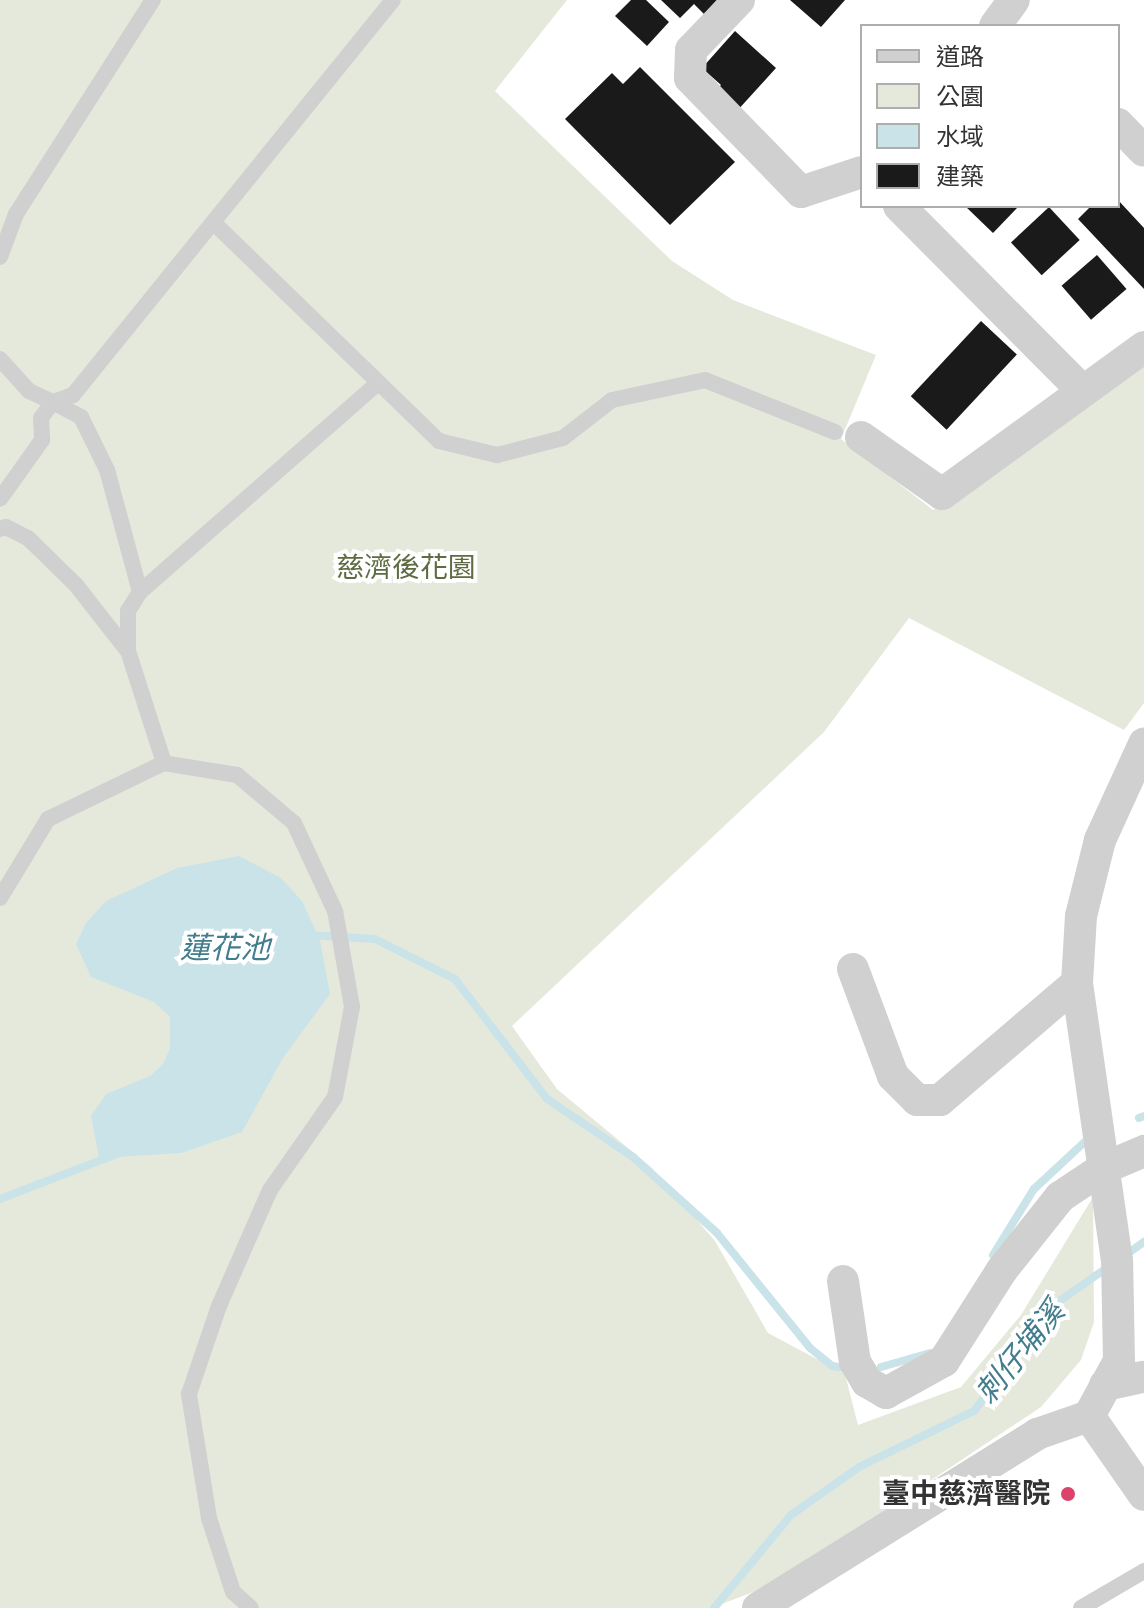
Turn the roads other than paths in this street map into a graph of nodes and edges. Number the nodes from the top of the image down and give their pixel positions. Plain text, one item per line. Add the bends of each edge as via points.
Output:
1 (153, 0) edge
2 (393, 0) edge
3 (739, 0) edge
4 (1120, 126) edge
5 (1144, 151) edge
6 (860, 173) edge
7 (901, 208) edge
8 (215, 224) junction
9 (0, 257) edge
10 (1144, 347) edge
11 (0, 359) edge
12 (378, 383) junction
13 (1082, 390) junction
14 (53, 402) junction
15 (848, 435) joint
16 (0, 499) edge
17 (0, 529) edge
18 (140, 592) junction
19 (128, 651) junction
20 (1144, 744) edge
21 (164, 763) junction
22 (0, 898) edge
23 (853, 969) dead end
24 (1077, 983) junction
25 (1144, 1151) edge
26 (1102, 1169) junction
27 (843, 1281) dead end
28 (1144, 1377) edge
29 (1105, 1385) junction
30 (1089, 1416) junction
31 (1144, 1495) edge
32 (1144, 1571) edge
33 (1084, 1607) edge
34 (251, 1608) edge
35 (758, 1608) edge

1 - 9 lane via 16,214
2 - 8 lane
3 - 6 street via 691,50 690,78 801,192
4 - 5 street
7 - 13 street
8 - 12 lane
8 - 14 lane via 130,320 73,395
10 - 13 street
11 - 14 lane via 29,391
12 - 15 lane via 439,441 497,455 563,438 612,400 705,380
12 - 18 lane
13 - 15 street via 942,494
14 - 16 lane via 41,418 42,440
14 - 18 lane via 81,417 107,470
17 - 19 lane via 28,538 76,585
18 - 19 lane via 128,611
19 - 21 lane
20 - 24 street via 1100,840 1081,916
21 - 22 lane via 48,819
21 - 34 lane via 237,775 294,823 335,911 352,1007 335,1097 270,1190 219,1306 189,1394 209,1518 233,1592
23 - 24 street via 893,1076 917,1100 940,1100
24 - 26 street
25 - 26 street
26 - 27 street via 1060,1197 1002,1270 944,1361 886,1393 867,1382 855,1362
26 - 29 street via 1117,1261 1119,1347 1119,1361
28 - 29 street
29 - 30 street
30 - 31 street
30 - 35 street via 1037,1434
32 - 33 lane

